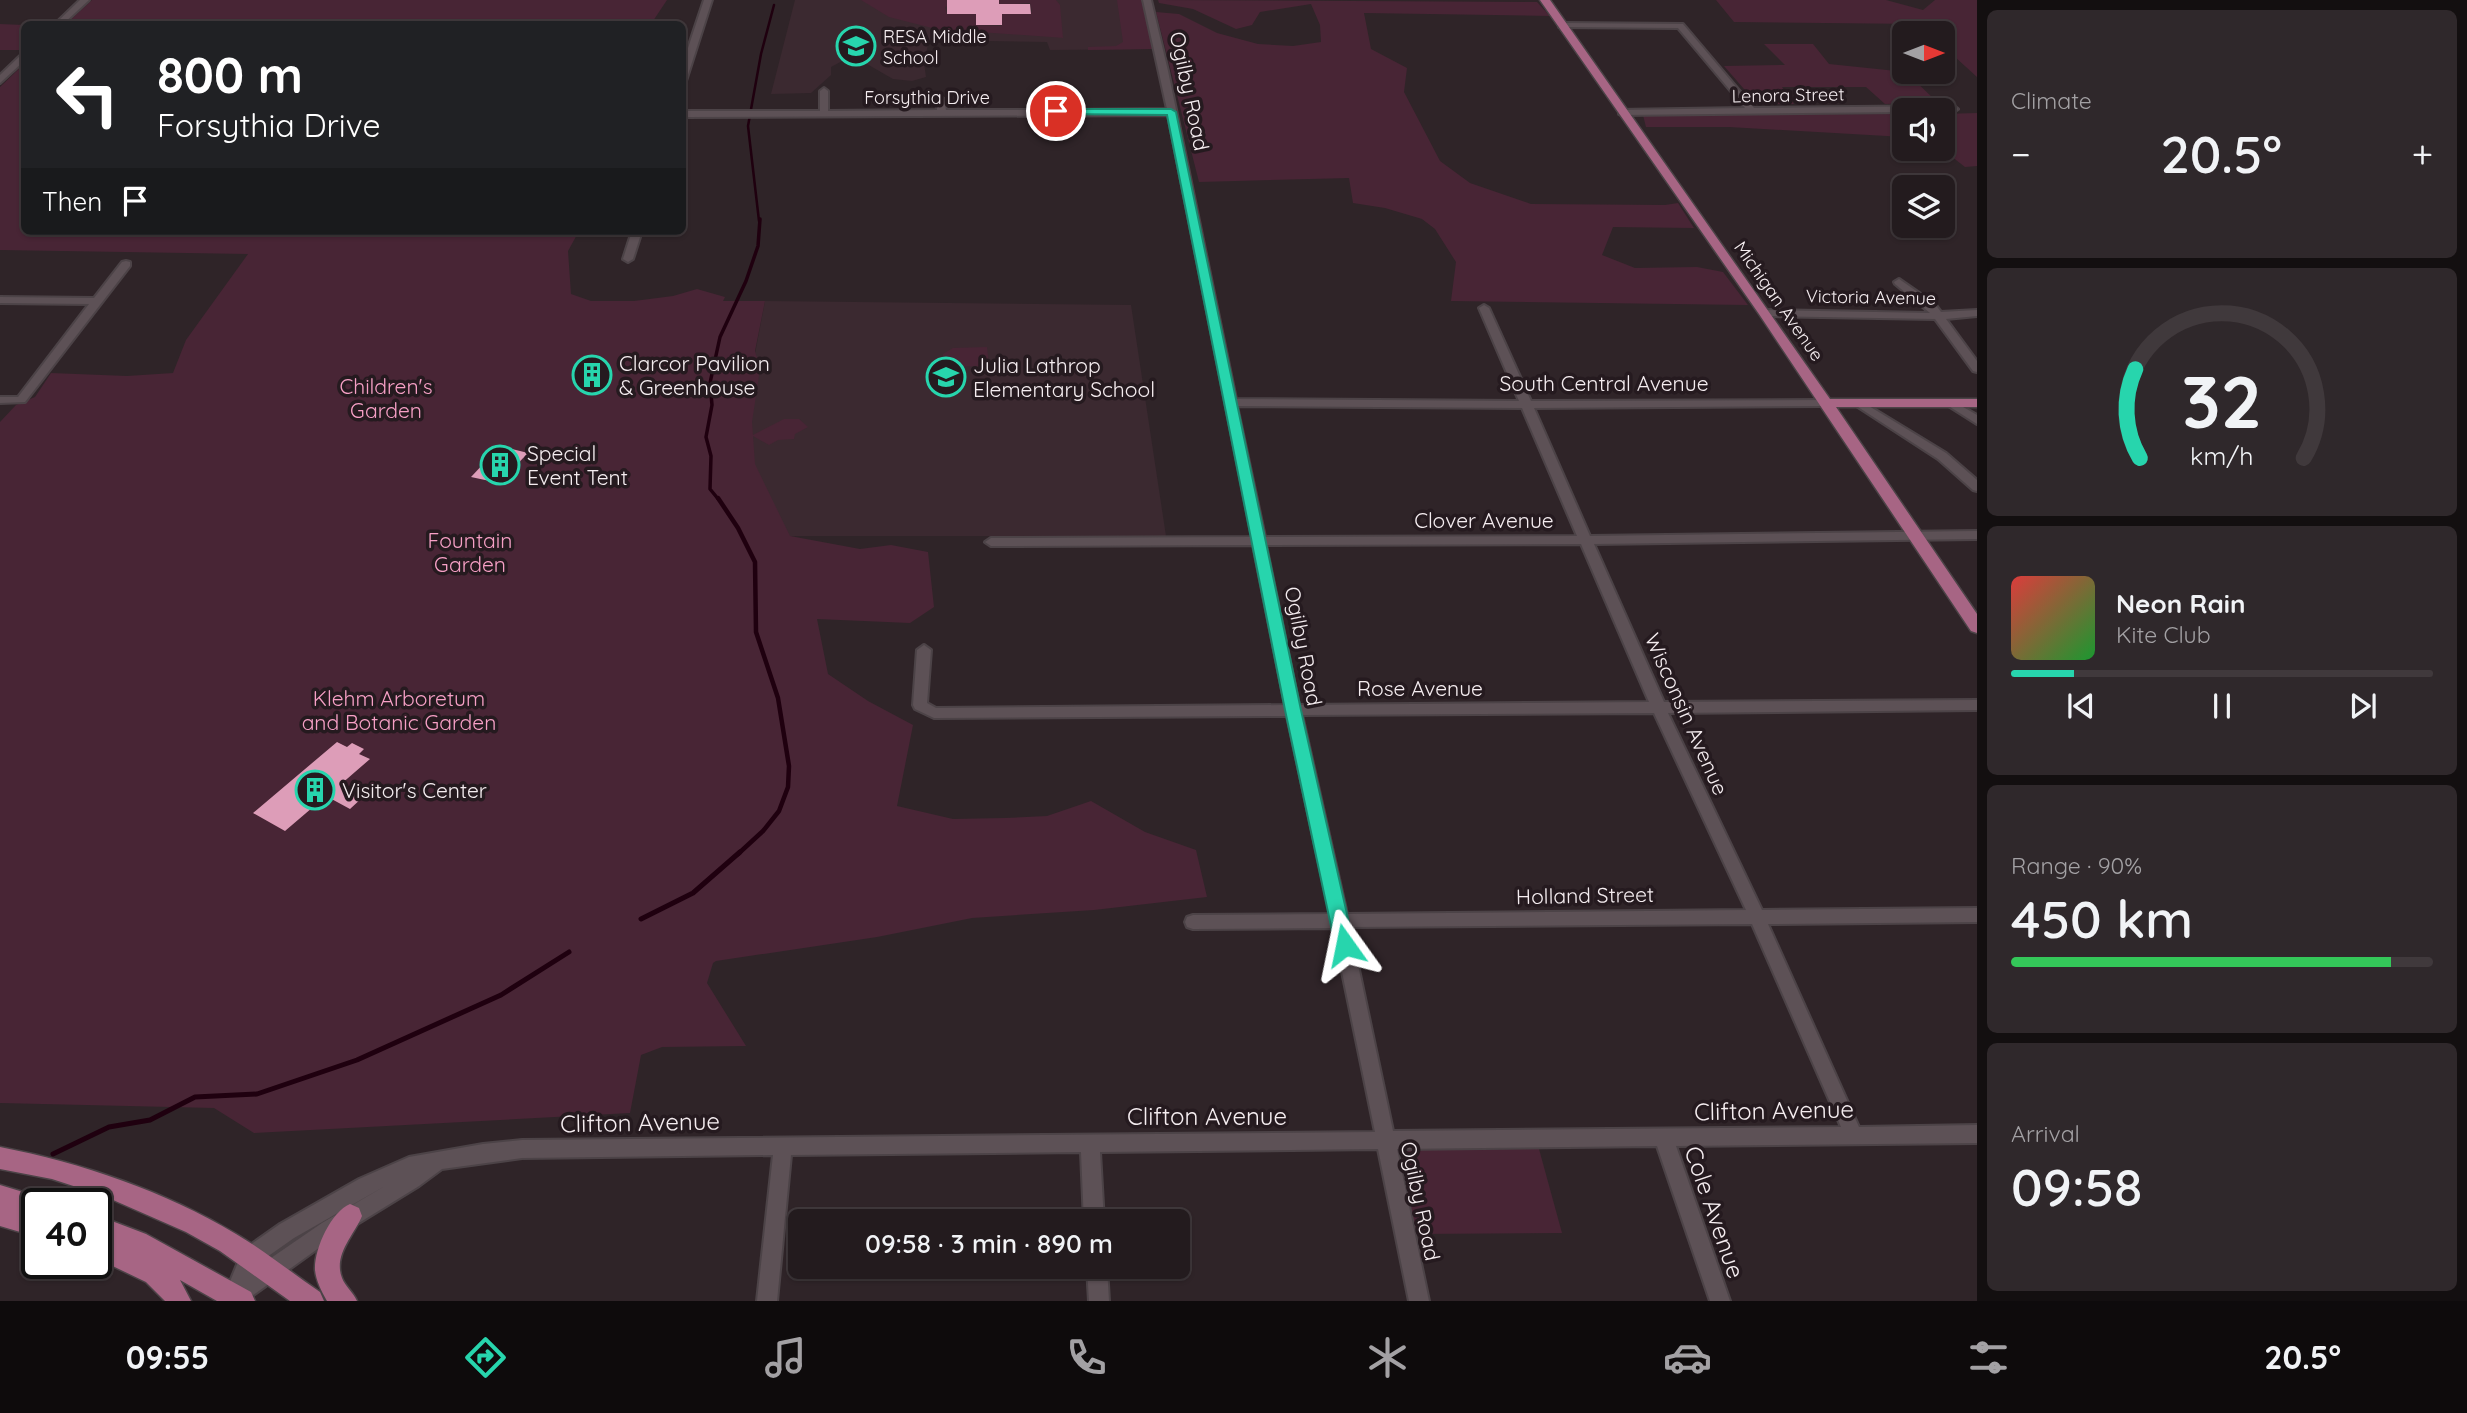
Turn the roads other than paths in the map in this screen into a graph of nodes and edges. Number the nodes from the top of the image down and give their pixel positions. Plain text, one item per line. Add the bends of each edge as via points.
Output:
1 (85, 0) edge
2 (708, 0) edge
3 (1147, 0) edge
4 (1545, 0) edge
5 (62, 21) edge
6 (1562, 25) junction
7 (21, 60) edge
8 (686, 69) edge
9 (0, 80) edge
10 (1054, 90) dead end
11 (824, 91) dead end
12 (940, 99) dead end
13 (1892, 110) edge
14 (1056, 111) junction
15 (824, 112) junction
16 (1171, 112) junction
17 (1622, 112) junction
18 (1753, 112) junction
19 (942, 113) junction
20 (686, 114) edge
21 (636, 235) edge
22 (628, 260) dead end
23 (127, 264) dead end
24 (1899, 282) dead end
25 (0, 300) edge
26 (97, 300) junction
27 (1484, 308) dead end
28 (1765, 313) junction
29 (1977, 313) edge
30 (1936, 316) junction
31 (1977, 369) edge
32 (0, 400) edge
33 (1232, 402) junction
34 (1826, 403) junction
35 (1859, 403) junction
36 (1951, 403) junction
37 (1977, 403) edge
38 (1527, 405) junction
39 (1977, 420) edge
40 (1977, 487) edge
41 (1915, 535) junction
42 (1977, 535) edge
43 (1587, 540) junction
44 (1260, 541) junction
45 (991, 542) dead end
46 (1976, 625) edge
47 (924, 650) dead end
48 (1977, 705) edge
49 (1659, 708) junction
50 (1293, 710) junction
51 (1977, 915) edge
52 (1757, 917) junction
53 (1340, 920) junction
54 (1193, 922) dead end
55 (1977, 1134) edge
56 (1854, 1136) junction
57 (1664, 1138) junction
58 (1385, 1140) junction
59 (1090, 1143) junction
60 (783, 1146) junction
61 (0, 1158) edge
62 (438, 1161) junction
63 (0, 1196) edge
64 (21, 1202) edge
65 (1093, 1209) edge
66 (0, 1214) edge
67 (350, 1216) junction
68 (21, 1220) edge
69 (112, 1233) edge
70 (112, 1254) edge
71 (260, 1264) junction
72 (1098, 1279) edge
73 (236, 1299) edge
74 (178, 1301) edge
75 (311, 1301) edge
76 (344, 1301) edge
77 (767, 1301) edge
78 (1099, 1301) edge
79 (1419, 1301) edge
80 (1720, 1301) edge

1 - 5 street
2 - 8 street
3 - 16 street, Ogilby Road
4 - 6 main road, Michigan Avenue
6 - 17 main road, Michigan Avenue
6 - 18 street via 1680,26
7 - 9 street
10 - 14 street
11 - 15 street
12 - 19 street
13 - 18 street, Lenora Street
14 - 16 street, Forsythia Drive
14 - 19 street, Forsythia Drive
15 - 19 street, Forsythia Drive
15 - 20 street, Forsythia Drive
16 - 33 street, Ogilby Road
17 - 18 street, Lenora Street
17 - 28 main road, Michigan Avenue
21 - 22 street
23 - 26 street
24 - 30 street via 1931,306
25 - 26 street
26 - 32 street via 21,400
27 - 38 street, Wisconsin Avenue
28 - 30 street, Victoria Avenue
28 - 34 main road, Michigan Avenue
29 - 30 street, Victoria Avenue
30 - 31 street
33 - 38 street, South Central Avenue
33 - 44 street, Ogilby Road
34 - 35 main road, South Central Avenue
34 - 38 street, South Central Avenue
34 - 41 main road, Michigan Avenue
35 - 36 main road, South Central Avenue
35 - 40 street via 1941,456
36 - 37 main road, South Central Avenue
36 - 39 street
38 - 43 street, Wisconsin Avenue
41 - 42 street, Clover Avenue
41 - 43 street, Clover Avenue
41 - 46 main road, Michigan Avenue
43 - 44 street, Clover Avenue
43 - 49 street, Wisconsin Avenue
44 - 45 street, Clover Avenue
44 - 50 street, Ogilby Road
47 - 50 street, Rose Avenue via 920,705 934,713
48 - 49 street, Rose Avenue
49 - 50 street, Rose Avenue
49 - 52 street, Wisconsin Avenue
50 - 53 street, Ogilby Road
51 - 52 street, Holland Street
52 - 53 street, Holland Street
52 - 56 street, Wisconsin Avenue
53 - 54 street, Holland Street
53 - 58 street, Ogilby Road
55 - 56 street, Clifton Avenue
56 - 57 street, Clifton Avenue
57 - 58 street, Clifton Avenue
57 - 80 street, Cole Avenue
58 - 59 street, Clifton Avenue
58 - 79 street, Ogilby Road
59 - 60 street, Clifton Avenue
59 - 65 street
60 - 62 street, Clifton Avenue via 523,1149
60 - 77 street
61 - 71 main road via 108,1186 195,1224
62 - 67 street, Clifton Avenue
62 - 71 street, Clifton Avenue via 408,1166 377,1180 287,1231
63 - 64 main road
66 - 68 main road
67 - 71 street, Clifton Avenue
67 - 76 main road via 333,1245 326,1277
69 - 73 main road via 138,1242
70 - 74 main road via 159,1276 172,1287
71 - 73 street, Clifton Avenue
71 - 75 main road
72 - 78 street

